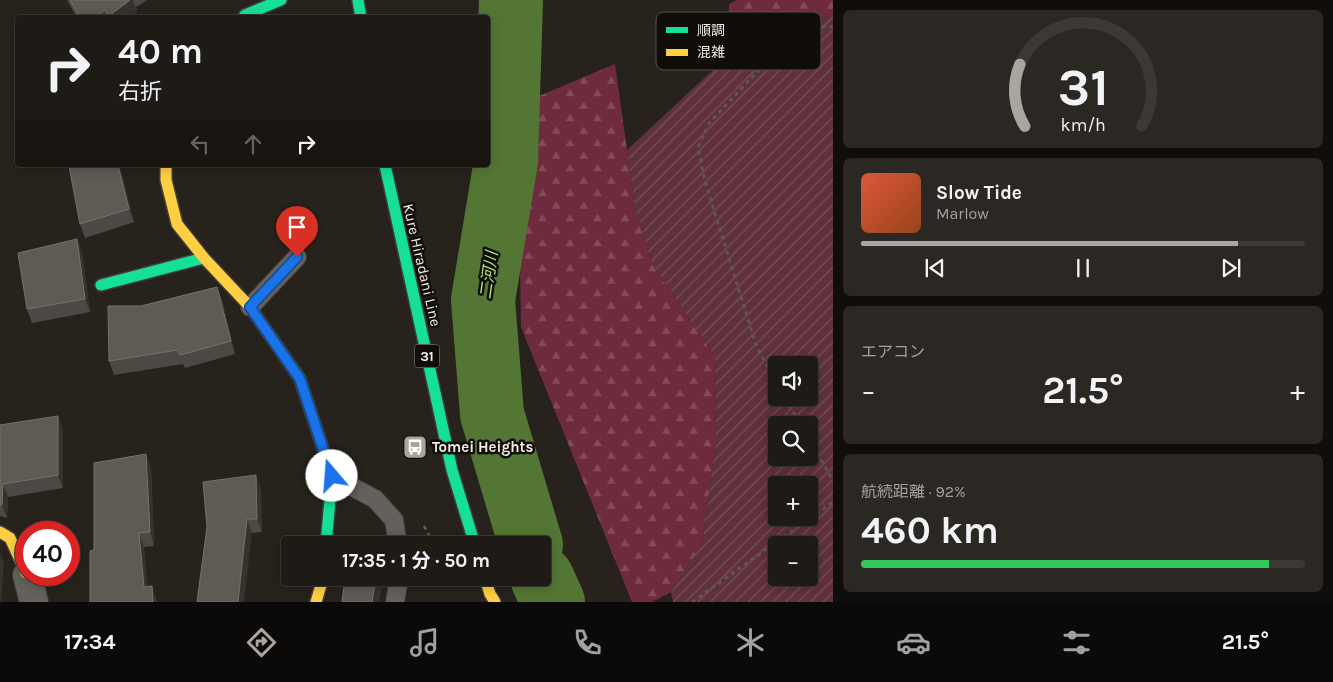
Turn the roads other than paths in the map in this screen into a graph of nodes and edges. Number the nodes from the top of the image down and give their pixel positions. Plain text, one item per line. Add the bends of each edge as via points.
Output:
1 (281, 0) edge
2 (358, 0) edge
3 (245, 15) edge
4 (360, 15) edge
5 (166, 167) edge
6 (385, 167) edge
7 (297, 257) dead end
8 (204, 258) junction
9 (102, 285) dead end
10 (250, 307) junction
11 (332, 476) junction
12 (0, 532) edge
13 (327, 536) edge
14 (397, 536) edge
15 (472, 536) edge
16 (15, 549) edge
17 (30, 586) edge
18 (321, 586) edge
19 (398, 586) edge
20 (488, 586) edge
21 (34, 602) edge
22 (316, 602) edge
23 (395, 602) edge
24 (495, 602) edge

1 - 3 street
2 - 4 street
5 - 8 street via 177,224
6 - 15 street, Kure Hiradani Line / 31 via 452,470
7 - 10 lane
8 - 9 street
8 - 10 street
10 - 11 street via 300,379
11 - 13 street
11 - 14 lane via 375,499 394,520
12 - 16 street via 10,538
17 - 21 street
18 - 22 street
19 - 23 lane
20 - 24 street

